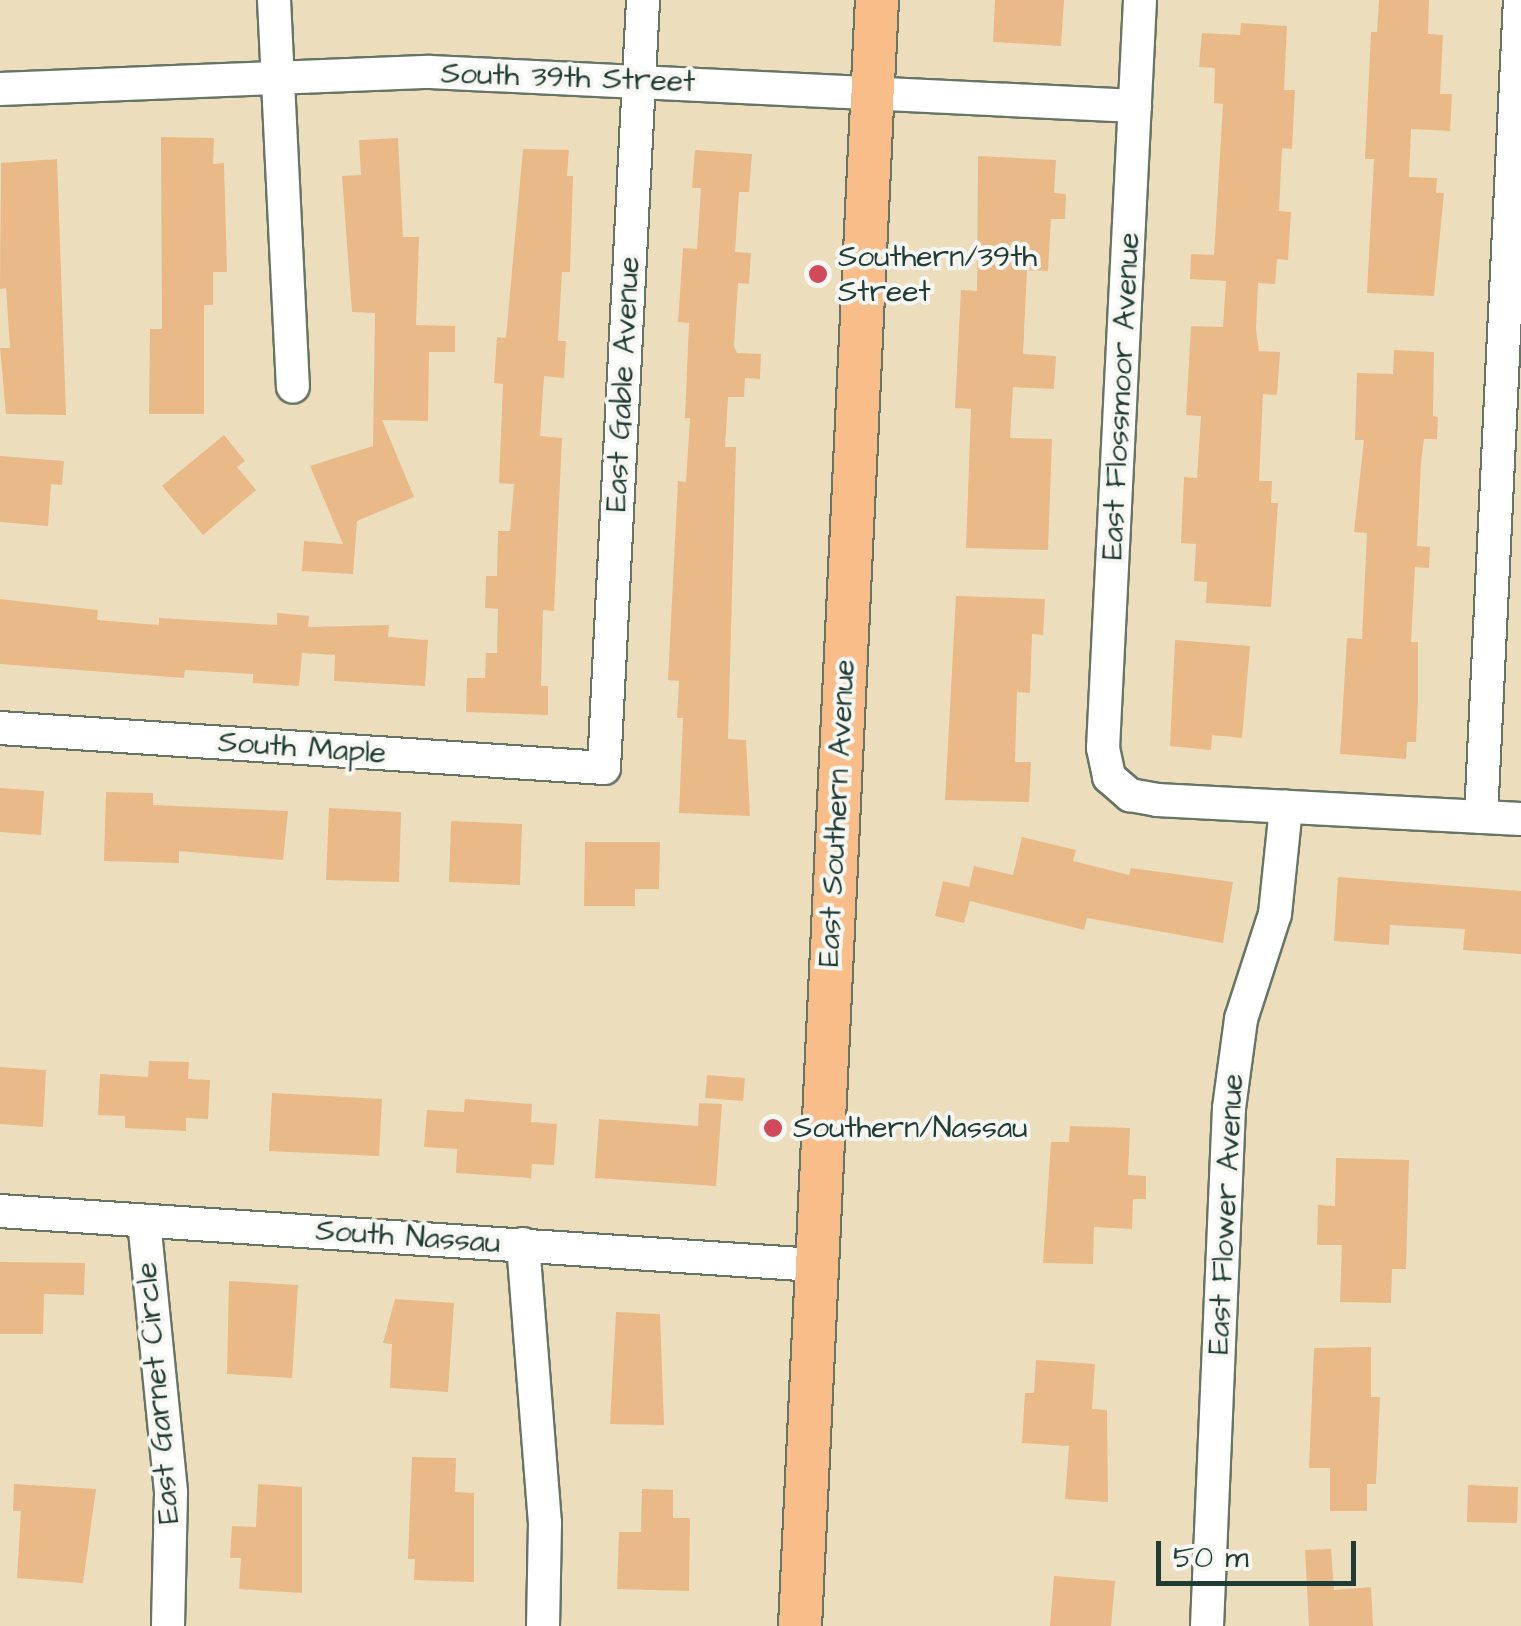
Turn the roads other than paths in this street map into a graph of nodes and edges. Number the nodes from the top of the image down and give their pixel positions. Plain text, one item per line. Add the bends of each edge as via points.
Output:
1 (274, 0) edge
2 (643, 0) edge
3 (877, 0) edge
4 (1140, 0) edge
5 (1520, 0) edge
6 (277, 74) junction
7 (638, 81) junction
8 (0, 89) edge
9 (872, 90) junction
10 (1135, 106) junction
11 (292, 387) dead end
12 (0, 728) edge
13 (604, 768) joint
14 (1286, 807) junction
15 (1481, 818) junction
16 (1521, 819) edge
17 (0, 1210) edge
18 (144, 1221) junction
19 (524, 1244) junction
20 (815, 1265) junction
21 (168, 1626) edge
22 (543, 1626) edge
23 (800, 1626) edge
24 (1207, 1626) edge

1 - 6 street
2 - 7 street, East Gable Avenue
3 - 9 main road, East Southern Avenue
4 - 10 street, East Flossmoor Avenue
5 - 15 street
6 - 7 street, South 39th Street
6 - 8 street, South 39th Street
6 - 11 street
7 - 9 street, South 39th Street
7 - 13 street, East Gable Avenue
9 - 10 street, South 39th Street
9 - 20 main road, East Southern Avenue
10 - 14 street, East Flossmoor Avenue via 1103,748 1118,788 1157,800
12 - 13 street, South Maple
14 - 15 street
14 - 24 street, East Flower Avenue via 1275,914 1241,1019 1228,1108
15 - 16 street
17 - 18 street, South Nassau
18 - 19 street, South Nassau
18 - 21 street, East Garnet Circle via 171,1493
19 - 20 street, South Nassau
19 - 22 street via 545,1523
20 - 23 main road, East Southern Avenue

